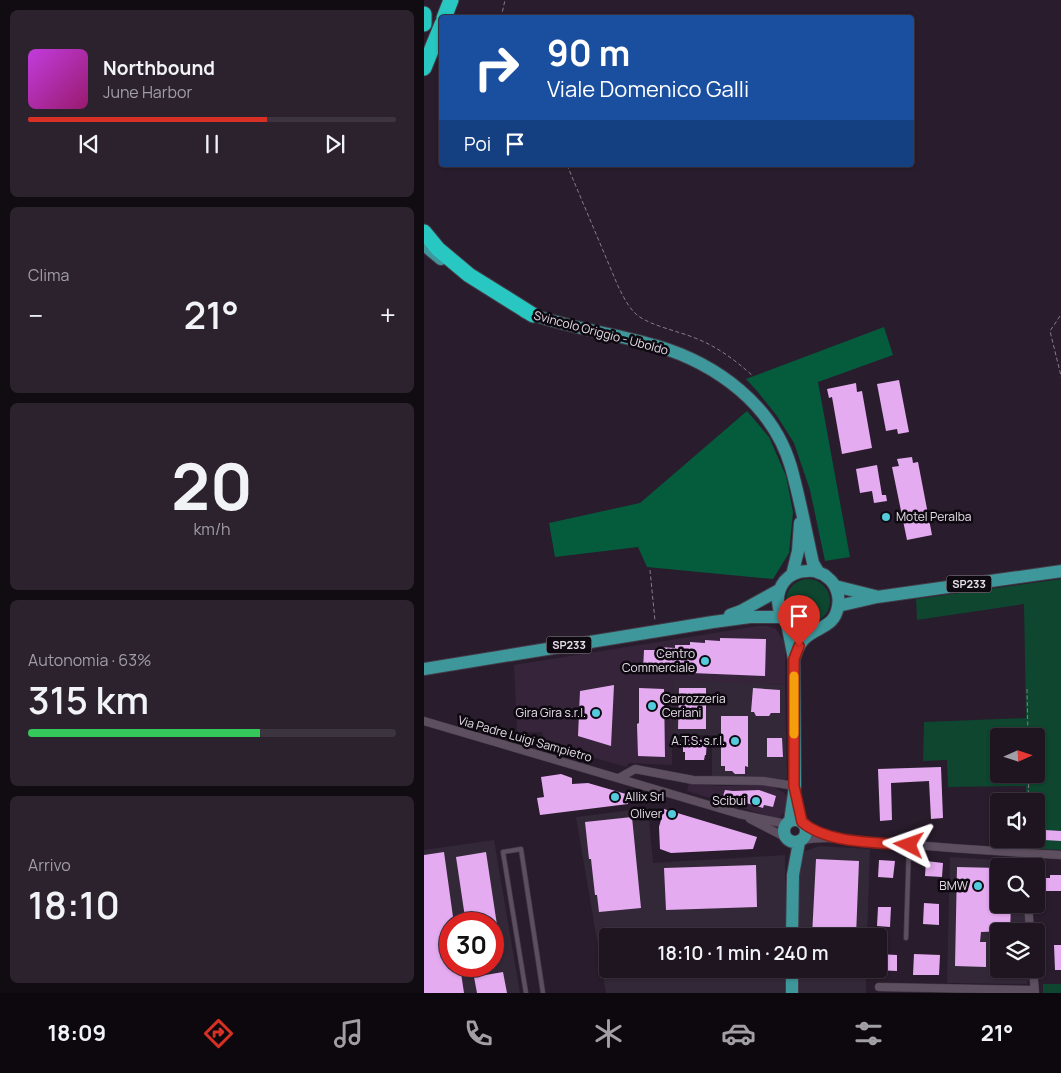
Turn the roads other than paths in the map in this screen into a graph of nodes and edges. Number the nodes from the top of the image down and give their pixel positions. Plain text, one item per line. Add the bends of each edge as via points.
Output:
1 (451, 0) edge
2 (424, 14) edge
3 (445, 15) edge
4 (424, 24) edge
5 (439, 31) edge
6 (424, 68) edge
7 (424, 232) edge
8 (424, 245) edge
9 (534, 315) junction
10 (801, 510) junction
11 (1061, 571) edge
12 (819, 572) junction
13 (792, 575) junction
14 (835, 586) junction
15 (779, 590) junction
16 (877, 597) junction
17 (838, 606) junction
18 (784, 620) junction
19 (713, 622) junction
20 (813, 632) junction
21 (794, 659) junction
22 (424, 669) edge
23 (424, 721) edge
24 (619, 778) junction
25 (794, 786) junction
26 (739, 814) junction
27 (794, 826) junction
28 (836, 838) junction
29 (801, 841) junction
30 (909, 845) junction
31 (1025, 853) junction
32 (1061, 855) edge
33 (1025, 858) edge
34 (793, 875) junction
35 (792, 928) edge
36 (906, 938) dead end
37 (792, 978) edge
38 (1033, 978) edge
39 (879, 987) dead end
40 (1034, 991) edge
41 (526, 993) edge
42 (543, 993) edge
43 (792, 993) edge

1 - 3 highway
2 - 4 highway
5 - 6 highway
7 - 9 highway via 438,249 469,275
8 - 9 main road, Svincolo Origgio - Uboldo via 484,292
9 - 10 main road, Svincolo Origgio - Uboldo via 658,346 721,375 748,396 772,426 791,467
10 - 12 main road, Svincolo Origgio - Uboldo via 813,564
10 - 13 main road, Svincolo Origgio - Uboldo via 798,552
11 - 16 main road, SP233
12 - 13 main road via 809,570
12 - 14 main road, SP233
13 - 15 main road, SP233
14 - 16 main road, SP233
14 - 17 main road
15 - 18 main road via 777,601
15 - 19 main road, SP233
16 - 17 main road, SP233
17 - 20 main road via 832,621
18 - 19 main road, SP233 via 756,617
18 - 20 main road, SP233 via 796,630
18 - 21 main road
19 - 22 main road, SP233
20 - 21 main road via 803,640
21 - 25 main road
23 - 24 street, Via Padre Luigi Sampietro
24 - 25 street via 635,769 693,780 763,781
24 - 26 street, Via Padre Luigi Sampietro
25 - 27 main road
26 - 27 street, Via Padre Luigi Sampietro
26 - 27 street, Via Padre Luigi Sampietro
27 - 28 street, Via Padre Luigi Sampietro
27 - 29 main road via 793,843
27 - 29 main road via 807,831
27 - 34 main road
28 - 29 street, Via Padre Luigi Sampietro
28 - 30 street, Via Padre Luigi Sampietro
29 - 34 main road
30 - 31 street, Via Padre Luigi Sampietro
30 - 36 lane
31 - 32 street, Via Padre Luigi Sampietro
31 - 33 street
34 - 35 main road
37 - 43 main road
38 - 40 street
39 - 40 street
41 - 42 lane via 503,852 521,849

